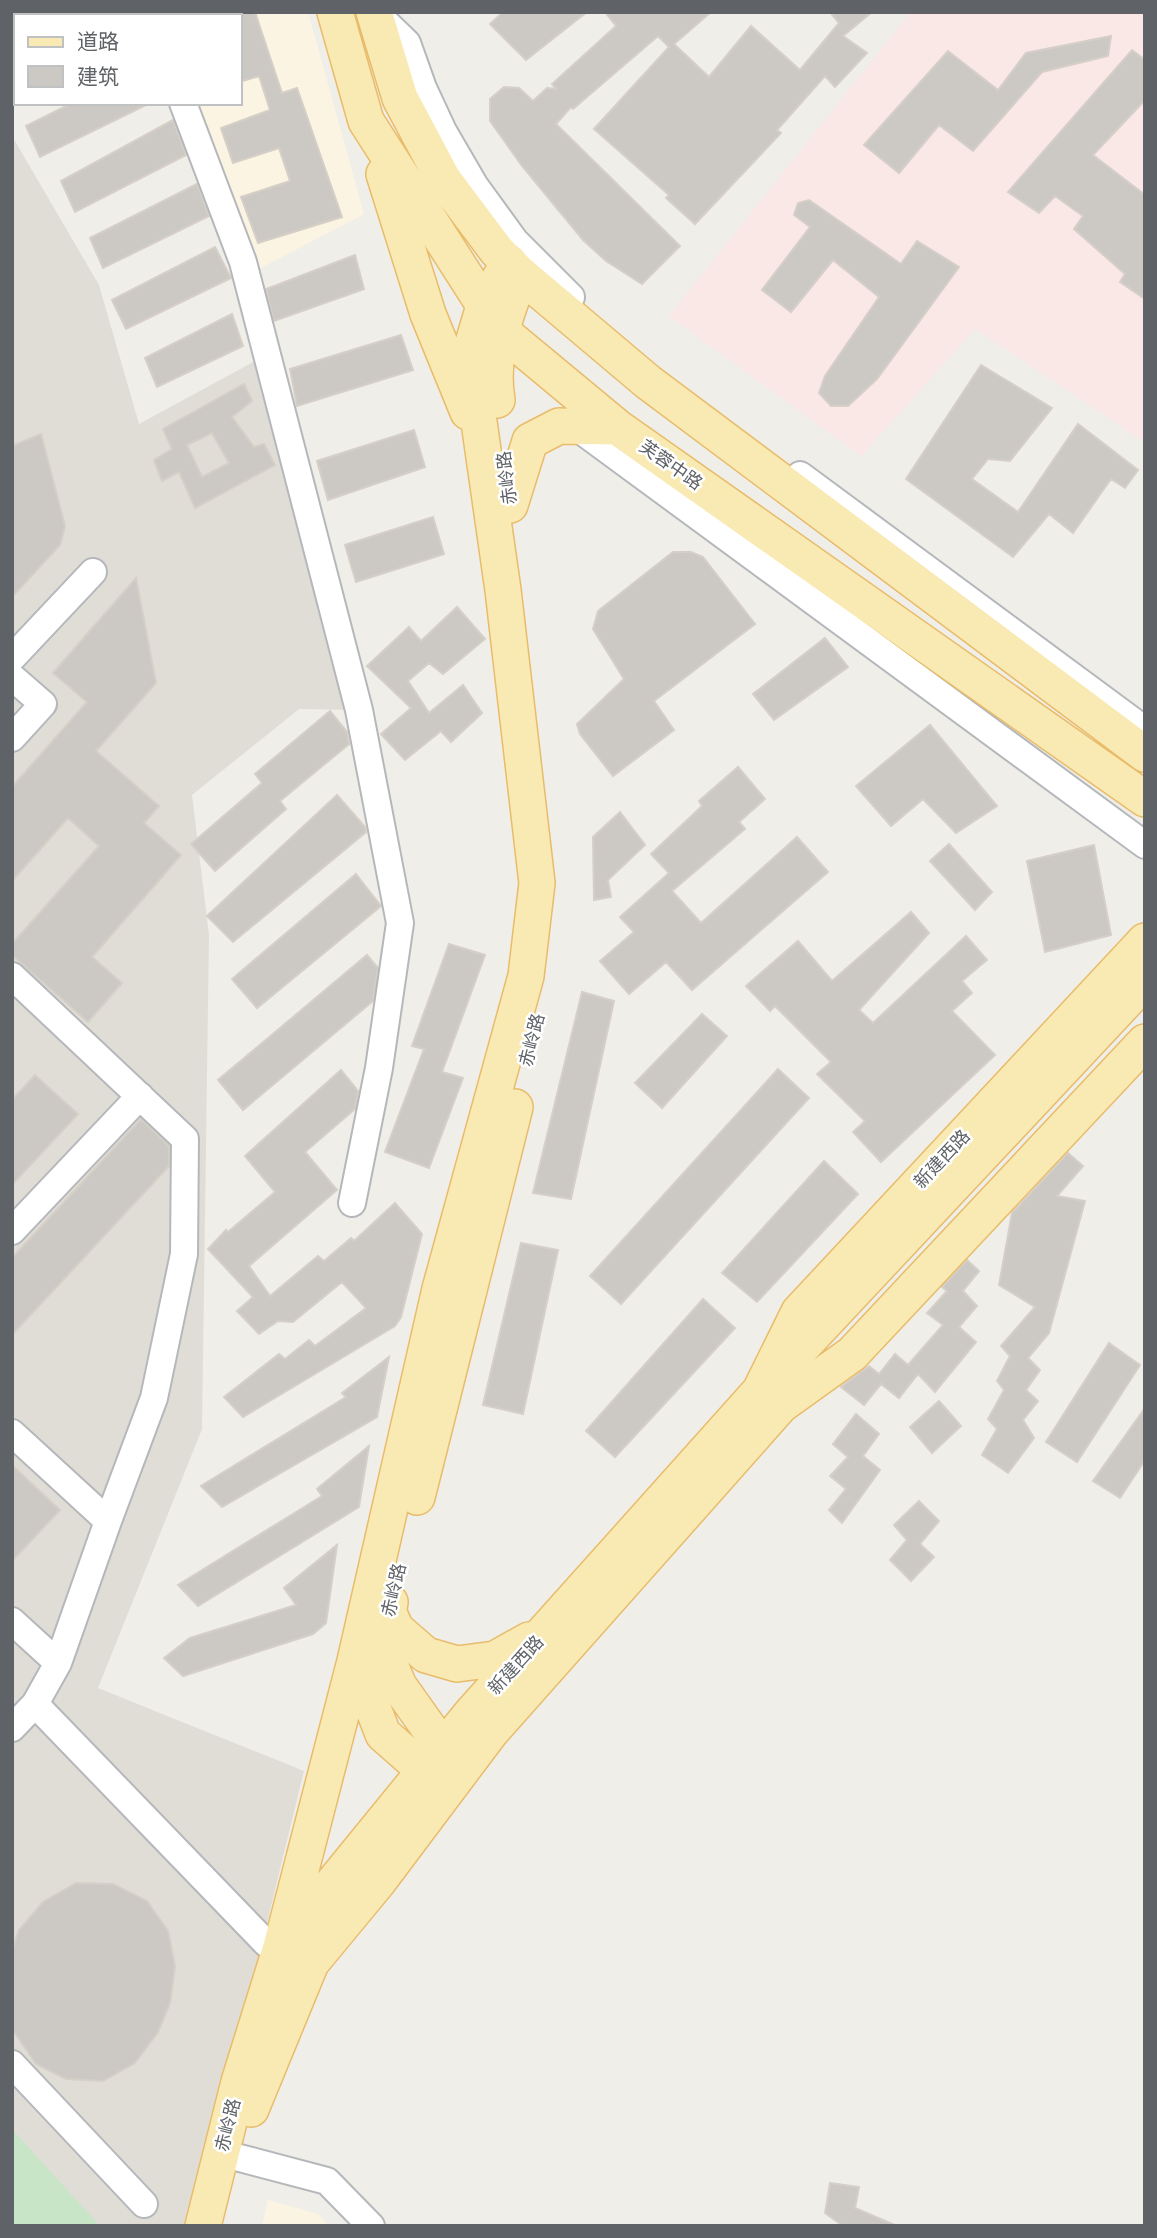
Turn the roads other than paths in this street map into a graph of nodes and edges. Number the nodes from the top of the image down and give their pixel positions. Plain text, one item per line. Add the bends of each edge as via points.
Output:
1 (335, 12) edge
2 (374, 12) edge
3 (184, 105) edge
4 (366, 121) junction
5 (514, 268) junction
6 (492, 318) junction
7 (575, 426) junction
8 (617, 427) junction
9 (482, 444) junction
10 (510, 505) junction
11 (93, 572) dead end
12 (12, 658) edge
13 (12, 677) edge
14 (1145, 730) edge
15 (12, 738) edge
16 (1145, 754) edge
17 (1145, 799) edge
18 (1145, 845) edge
19 (1145, 941) edge
20 (12, 976) edge
21 (1145, 981) edge
22 (1145, 1014) edge
23 (1145, 1042) edge
24 (140, 1096) junction
25 (352, 1203) dead end
26 (12, 1231) edge
27 (771, 1398) junction
28 (12, 1433) edge
29 (108, 1521) junction
30 (388, 1611) junction
31 (12, 1621) edge
32 (547, 1629) junction
33 (355, 1661) junction
34 (58, 1663) junction
35 (35, 1704) junction
36 (12, 1728) edge
37 (448, 1765) junction
38 (273, 1945) junction
39 (12, 2064) edge
40 (232, 2156) junction
41 (144, 2204) dead end
42 (203, 2226) edge
43 (216, 2226) edge
44 (371, 2226) edge

1 - 4 main road, 芙蓉中路
2 - 5 main road via 400,98 443,179
2 - 14 street via 407,43 438,120 475,186 515,241 568,295 605,329
3 - 25 street via 243,262 359,710 400,923 379,1068
4 - 6 main road, 芙蓉中路
4 - 9 main road, 赤岭路 via 428,314
5 - 6 main road, 赤岭路
5 - 16 main road via 648,382
6 - 8 main road, 芙蓉中路
6 - 9 main road, 赤岭路 via 472,343
6 - 10 main road, 赤岭路 via 494,382
7 - 8 main road
7 - 10 main road via 559,426 530,442
7 - 18 street
8 - 17 main road, 芙蓉中路
9 - 33 main road, 赤岭路 via 537,883 527,976 440,1289
10 - 30 main road, 赤岭路 via 552,860 546,982
11 - 12 street
13 - 15 street via 43,704
19 - 27 main road, 新建西路 via 799,1312
20 - 24 street
21 - 27 main road, 新建西路
22 - 27 main road, 新建西路
23 - 27 main road, 新建西路 via 852,1354
24 - 26 street
24 - 29 street via 185,1139 184,1254 154,1398
27 - 32 main road, 新建西路
27 - 37 main road, 新建西路 via 490,1733
28 - 29 street
29 - 34 street
30 - 32 main road via 396,1629 426,1655 457,1664 495,1659
30 - 37 main road, 赤岭路 via 383,1648 399,1686
31 - 34 street
32 - 37 main road, 新建西路
33 - 37 main road via 383,1734
33 - 38 main road, 赤岭路
34 - 35 street
35 - 36 street
35 - 38 street
37 - 38 main road, 新建西路
37 - 40 main road, 赤岭路 via 378,1882 311,1964
38 - 42 main road, 赤岭路
39 - 41 street
40 - 43 main road, 赤岭路
40 - 44 street via 327,2181

